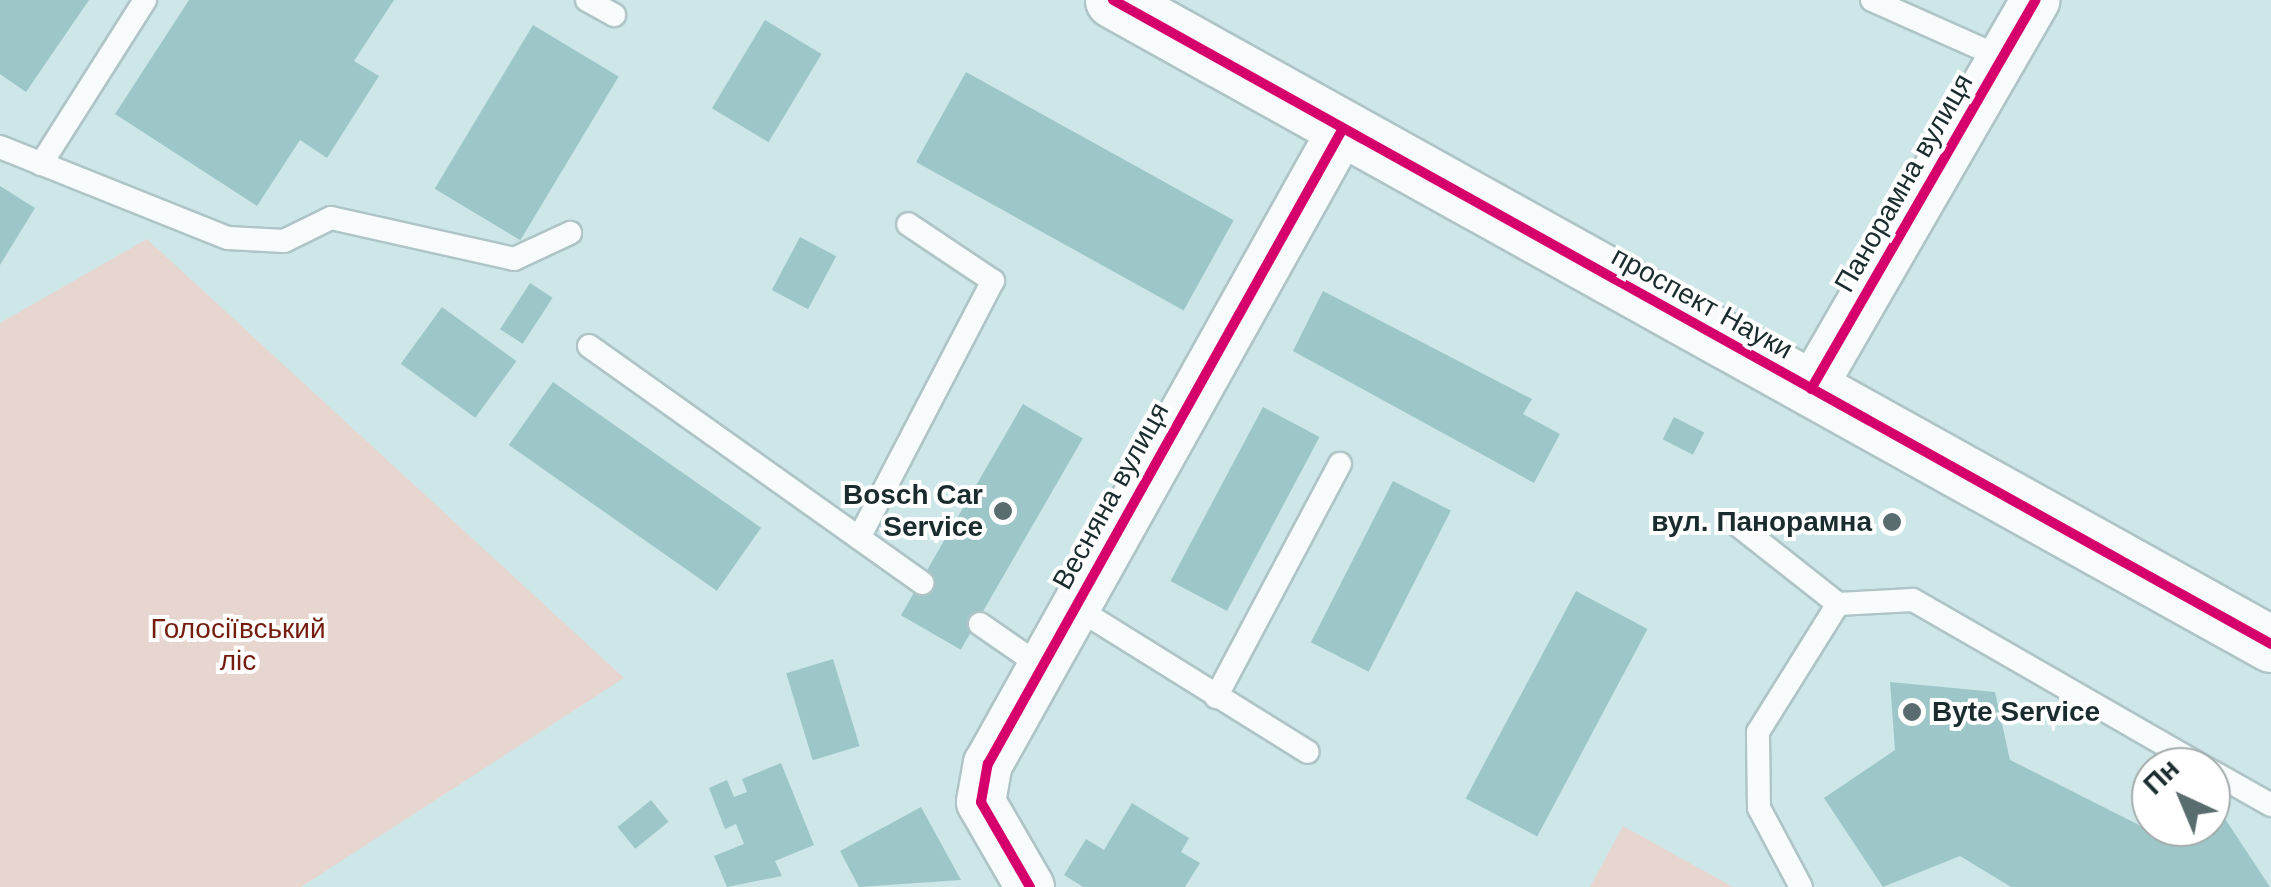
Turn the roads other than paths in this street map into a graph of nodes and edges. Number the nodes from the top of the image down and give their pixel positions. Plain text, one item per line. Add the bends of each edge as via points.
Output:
1 (145, 0) edge
2 (587, 0) edge
3 (1112, 0) edge
4 (1872, 0) edge
5 (2036, 0) edge
6 (614, 15) dead end
7 (2002, 58) junction
8 (1342, 130) junction
9 (0, 147) edge
10 (42, 164) junction
11 (908, 224) dead end
12 (570, 233) dead end
13 (589, 346) dead end
14 (1811, 389) junction
15 (1340, 464) dead end
16 (1738, 525) dead end
17 (859, 538) junction
18 (922, 583) dead end
19 (1838, 604) junction
20 (1075, 607) junction
21 (980, 624) dead end
22 (2271, 644) edge
23 (1042, 667) junction
24 (1216, 698) junction
25 (2169, 747) edge
26 (1308, 752) dead end
27 (2231, 783) edge
28 (2271, 806) edge
29 (1030, 887) edge
30 (1801, 887) edge

1 - 10 lane
2 - 6 lane
3 - 8 main road, проспект Науки
4 - 7 lane
5 - 7 street, Панорамна вулиця
7 - 14 street, Панорамна вулиця
8 - 14 main road, проспект Науки
8 - 20 street, Весняна вулиця
9 - 10 lane
10 - 12 lane via 228,238 284,240 331,218 514,259
11 - 17 lane via 994,281
13 - 17 lane
14 - 22 main road, проспект Науки
15 - 24 lane
16 - 19 lane
17 - 18 lane
19 - 25 lane via 1913,600
19 - 30 lane via 1758,732 1759,808
20 - 23 street, Весняна вулиця
20 - 24 lane
21 - 23 lane
23 - 29 street, Весняна вулиця via 988,764 980,802
24 - 26 lane
27 - 28 lane

